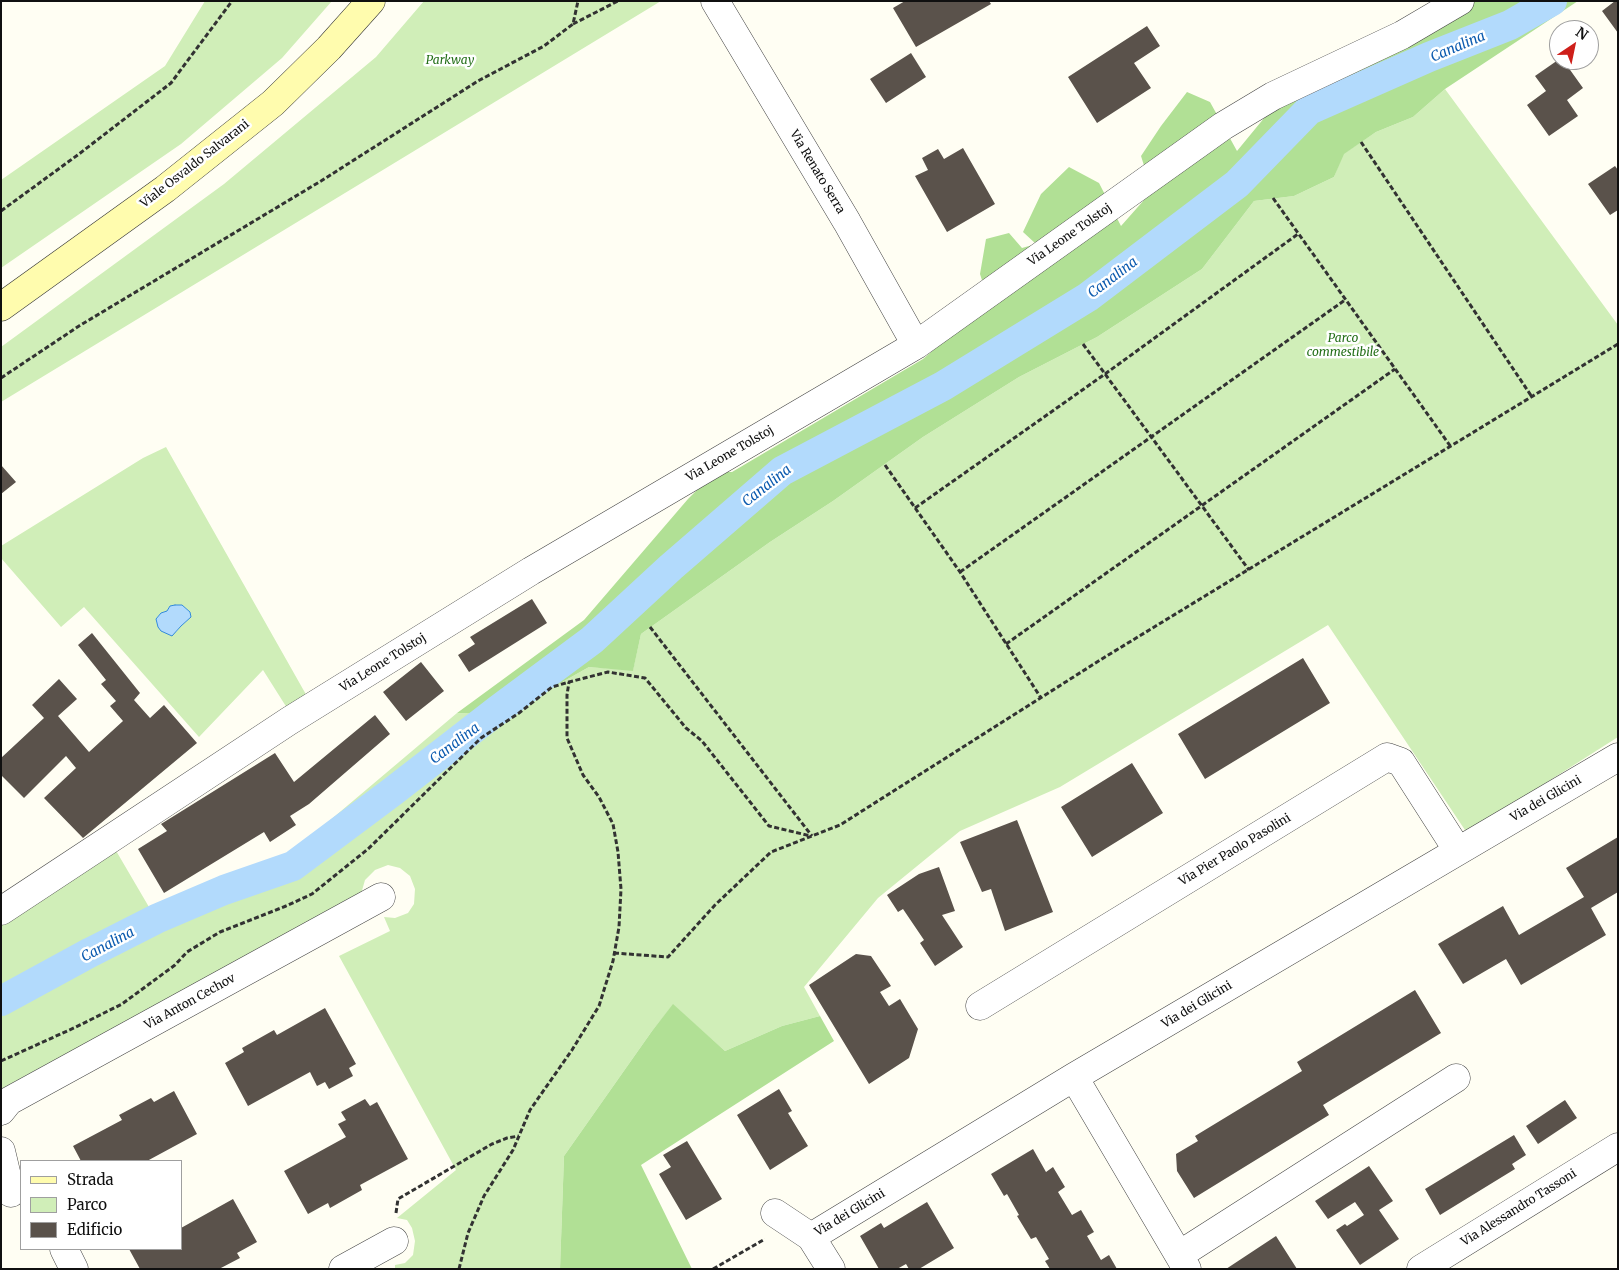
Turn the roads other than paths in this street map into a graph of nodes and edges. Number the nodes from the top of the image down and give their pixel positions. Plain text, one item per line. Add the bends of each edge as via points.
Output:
1 (372, 1) edge
2 (715, 1) edge
3 (1460, 1) edge
4 (1, 307) edge
5 (916, 345) junction
6 (1618, 758) edge
7 (1458, 851) junction
8 (381, 897) dead end
9 (1, 911) edge
10 (980, 1006) dead end
11 (1074, 1077) junction
12 (1456, 1078) dead end
13 (1, 1111) edge
14 (1618, 1147) edge
15 (1, 1151) edge
16 (11, 1195) edge
17 (394, 1241) road end
18 (64, 1250) edge
19 (1183, 1262) edge
20 (74, 1269) edge
21 (343, 1269) edge
22 (831, 1269) edge
23 (1421, 1269) edge

1 - 4 main road, Viale Osvaldo Salvarani via 273,103 165,189
2 - 5 street, Via Renato Serra
3 - 5 street, Via Leone Tolstoj via 1402,35 1273,96 1222,126
5 - 9 street, Via Leone Tolstoj via 522,576 289,721
6 - 7 street, Via dei Glicini
7 - 10 street, Via Pier Paolo Pasolini via 1401,762 1387,756
7 - 11 street, Via dei Glicini
8 - 13 street, Via Anton Cechov via 10,1101
11 - 19 street
11 - 22 street, Via dei Glicini via 793,1225
12 - 19 street
14 - 23 street, Via Alessandro Tassoni
15 - 16 street
17 - 21 street
18 - 20 street

